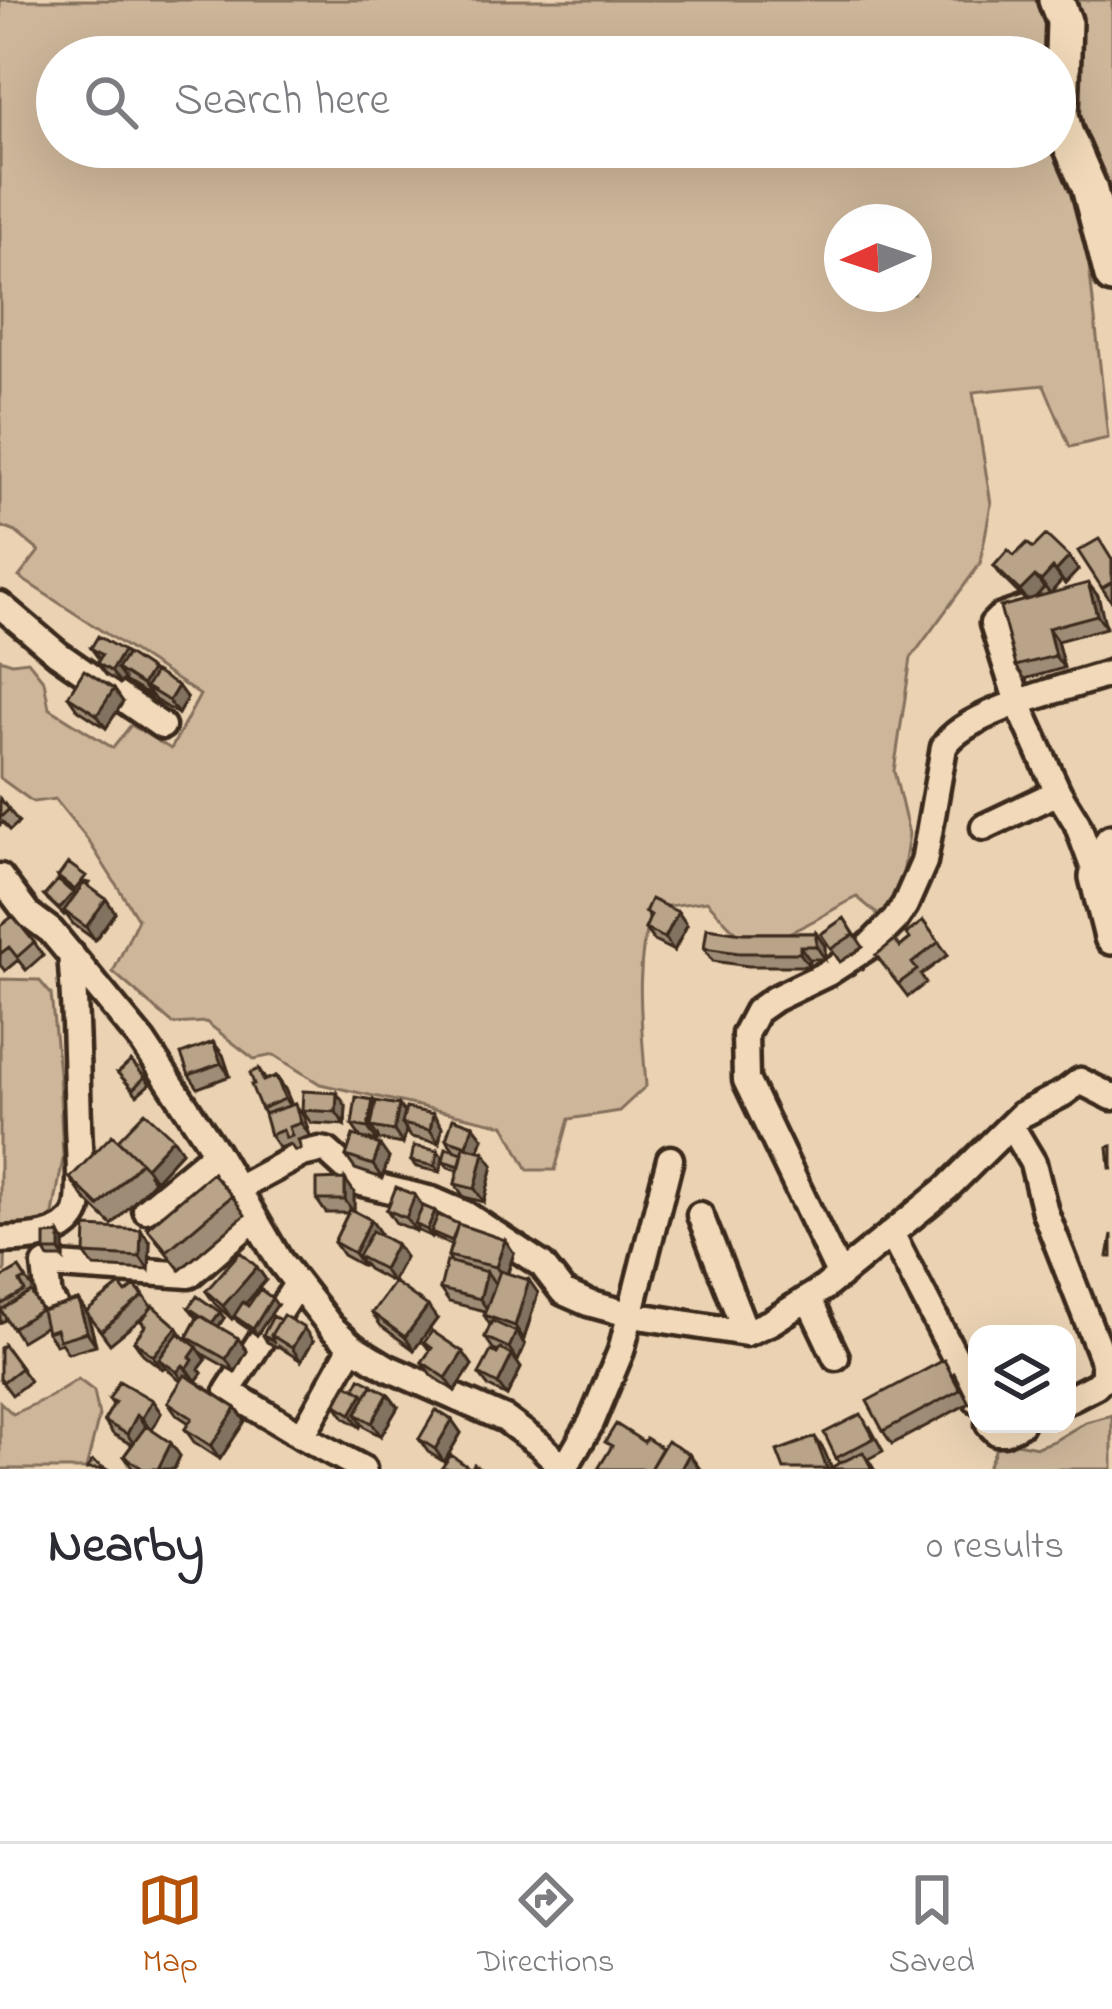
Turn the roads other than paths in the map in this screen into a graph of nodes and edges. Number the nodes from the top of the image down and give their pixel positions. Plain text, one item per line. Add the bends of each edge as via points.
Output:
1 (1056, 0) edge
2 (1065, 36) edge
3 (1076, 157) edge
4 (1112, 276) edge
5 (1051, 600) edge
6 (0, 605) edge
7 (1112, 673) edge
8 (1018, 703) junction
9 (162, 726) dead end
10 (1058, 792) junction
11 (984, 827) dead end
12 (1112, 842) edge
13 (1097, 877) junction
14 (0, 878) edge
15 (1112, 937) edge
16 (70, 954) junction
17 (1112, 1097) edge
18 (1012, 1126) junction
19 (216, 1153) junction
20 (670, 1160) dead end
21 (237, 1189) junction
22 (146, 1210) dead end
23 (700, 1215) dead end
24 (254, 1220) junction
25 (44, 1235) junction
26 (892, 1235) junction
27 (0, 1240) edge
28 (45, 1265) junction
29 (840, 1276) junction
30 (297, 1284) junction
31 (808, 1298) junction
32 (54, 1304) edge
33 (632, 1315) junction
34 (746, 1333) junction
35 (352, 1346) junction
36 (836, 1357) dead end
37 (968, 1383) edge
38 (1076, 1395) edge
39 (302, 1436) junction
40 (352, 1467) edge

1 - 2 street
3 - 4 street
5 - 8 street via 993,625
6 - 9 street
7 - 8 street
8 - 10 street
8 - 29 street via 949,738 924,862 895,920 851,958 757,1011 745,1034 746,1080
10 - 11 street
10 - 13 street
12 - 13 street
13 - 15 street
14 - 16 street via 21,919 52,931
16 - 19 street
16 - 25 street via 79,1200 64,1226
17 - 18 street via 1080,1081
18 - 26 street
18 - 38 street via 1033,1162 1104,1363 1104,1377
19 - 21 street
19 - 22 street
20 - 33 street
21 - 24 street
21 - 33 street via 302,1154 327,1151 362,1183 465,1214 542,1265 563,1292
23 - 34 street
24 - 28 street via 188,1275
24 - 30 street
25 - 27 street
25 - 28 street
26 - 29 street
26 - 37 street
28 - 32 street
29 - 31 street
30 - 35 street
30 - 39 street via 220,1386
31 - 34 street
31 - 36 street
33 - 34 street
33 - 35 street via 610,1382 564,1469 505,1419
35 - 39 street
39 - 40 street

